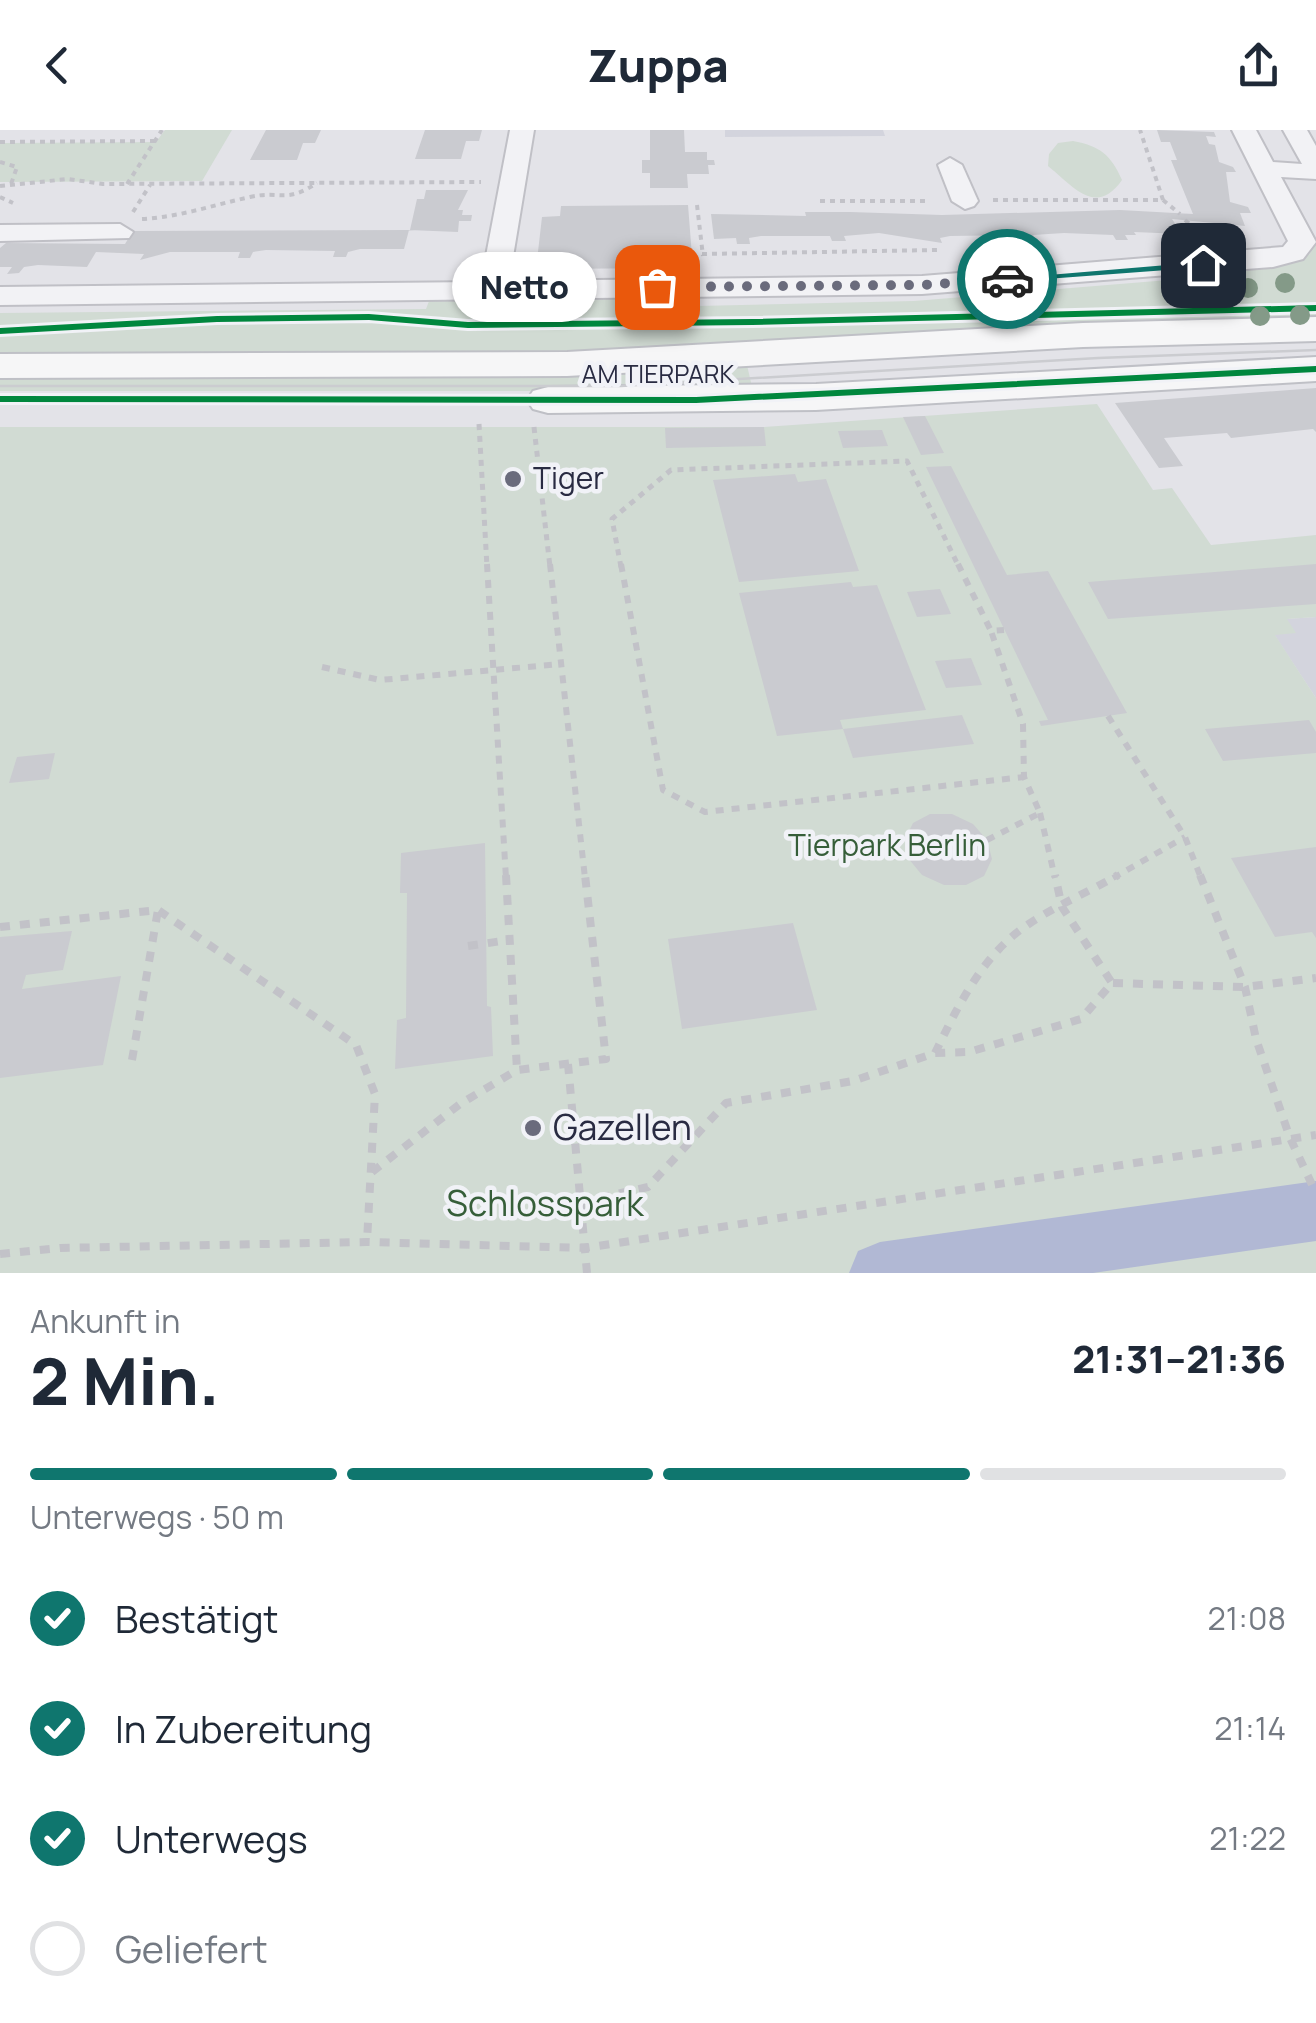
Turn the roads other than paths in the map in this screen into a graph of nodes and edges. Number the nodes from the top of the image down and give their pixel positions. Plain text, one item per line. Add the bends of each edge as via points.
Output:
1 (522, 130) edge
2 (1244, 130) edge
3 (1295, 130) edge
4 (950, 165) dead end
5 (1264, 169) junction
6 (1316, 169) edge
7 (966, 200) road end
8 (128, 227) road end
9 (0, 233) edge
10 (494, 288) junction
11 (0, 296) edge
12 (1316, 329) edge
13 (0, 366) edge
14 (1316, 369) edge
15 (0, 399) edge

1 - 10 street
2 - 5 street
3 - 6 street
4 - 7 street
5 - 6 street
5 - 10 street via 1302,242 1273,259 922,285
8 - 9 street
10 - 11 street
12 - 13 main road, AM TIERPARK via 567,364
14 - 15 main road, AM TIERPARK via 696,400

